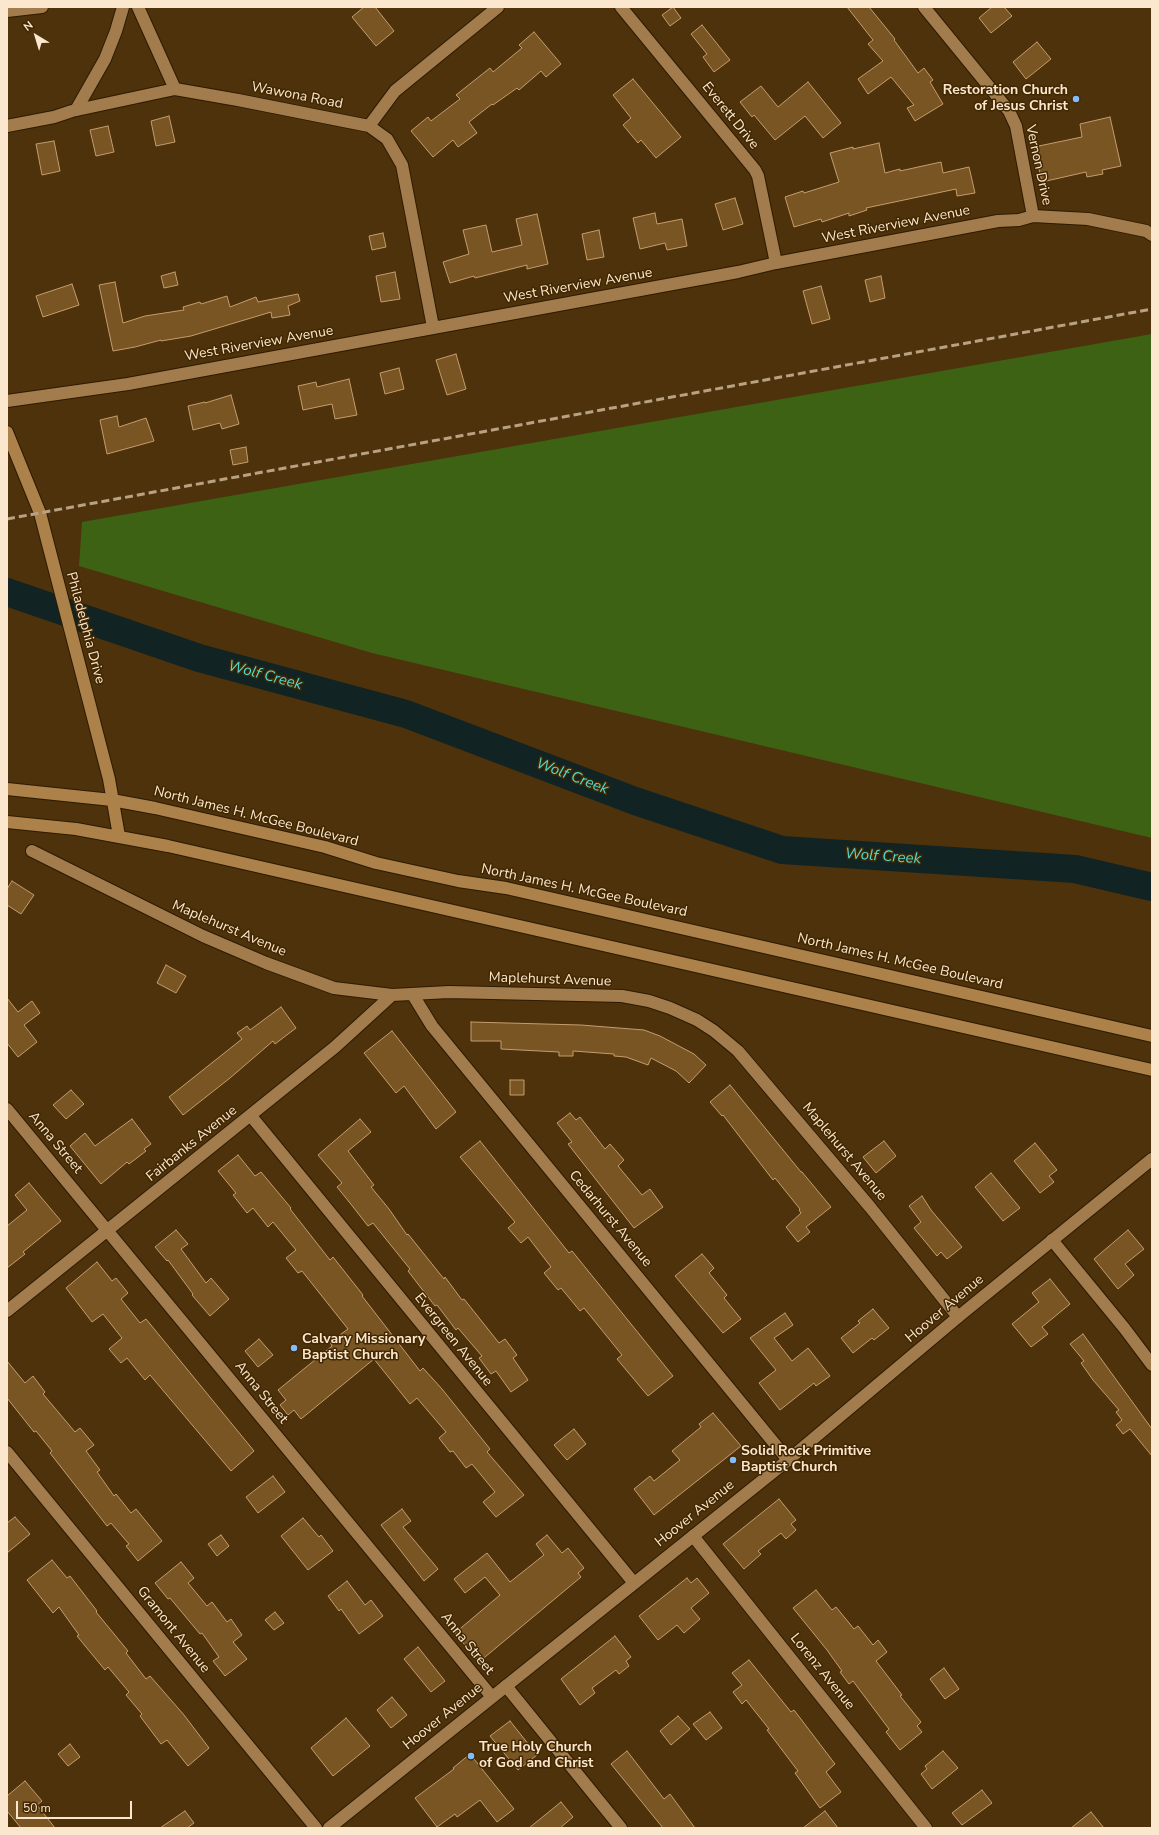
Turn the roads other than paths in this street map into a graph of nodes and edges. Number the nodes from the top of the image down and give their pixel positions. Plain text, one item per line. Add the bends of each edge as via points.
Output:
1 (42, 7) edge
2 (123, 7) edge
3 (138, 7) edge
4 (498, 7) edge
5 (621, 7) edge
6 (924, 7) edge
7 (7, 11) edge
8 (175, 89) junction
9 (76, 110) junction
10 (7, 126) edge
11 (369, 126) junction
12 (1033, 216) junction
13 (1152, 235) edge
14 (776, 263) junction
15 (434, 327) junction
16 (7, 401) edge
17 (7, 432) edge
18 (7, 789) edge
19 (112, 800) junction
20 (7, 822) edge
21 (119, 836) junction
22 (32, 851) dead end
23 (413, 995) junction
24 (392, 996) junction
25 (1152, 1036) edge
26 (1152, 1070) edge
27 (7, 1109) edge
28 (251, 1116) junction
29 (1152, 1159) edge
30 (107, 1230) junction
31 (1052, 1240) junction
32 (7, 1311) edge
33 (958, 1317) junction
34 (1152, 1365) edge
35 (7, 1452) edge
36 (788, 1460) junction
37 (693, 1536) junction
38 (634, 1583) junction
39 (506, 1686) junction
40 (492, 1697) junction
41 (316, 1828) edge
42 (329, 1828) edge
43 (621, 1828) edge
44 (926, 1828) edge

1 - 7 street
2 - 9 street via 105,59
3 - 8 street
4 - 11 street via 395,91
5 - 14 street, Everett Drive via 758,176
6 - 12 street, Vernon Drive via 1009,111 1016,126
8 - 9 street, Wawona Road
8 - 11 street, Wawona Road
9 - 10 street, Wawona Road
11 - 15 street, Wawona Road via 387,139 402,164
12 - 13 street, West Riverview Avenue via 1088,219 1146,231
12 - 14 street, West Riverview Avenue
14 - 15 street, West Riverview Avenue
15 - 16 street, West Riverview Avenue via 128,384
17 - 19 main road, Philadelphia Drive via 40,513 109,779
18 - 19 main road, North James H. McGee Boulevard
19 - 21 main road, Philadelphia Drive
19 - 25 main road, North James H. McGee Boulevard via 325,847 376,863 458,881 506,888
20 - 21 main road
21 - 26 main road
22 - 24 street, Maplehurst Avenue via 196,932 266,962 334,988
23 - 24 street, Maplehurst Avenue
23 - 33 street, Maplehurst Avenue via 448,992 622,996 649,1001 697,1020 738,1051 866,1202
23 - 36 street, Cedarhurst Avenue via 432,1026
24 - 28 street, Fairbanks Avenue via 335,1048
27 - 30 street, Anna Street
28 - 30 street, Fairbanks Avenue
28 - 38 street, Evergreen Avenue
29 - 31 street, Hoover Avenue
30 - 32 street, Fairbanks Avenue
30 - 40 street, Anna Street
31 - 33 street, Hoover Avenue
31 - 34 street
33 - 36 street, Hoover Avenue
35 - 41 street, Gramont Avenue
36 - 37 street, Hoover Avenue
37 - 38 street, Hoover Avenue
37 - 44 street, Lorenz Avenue
38 - 39 street, Hoover Avenue
39 - 40 street, Hoover Avenue
39 - 43 street, Anna Street
40 - 42 street, Hoover Avenue

